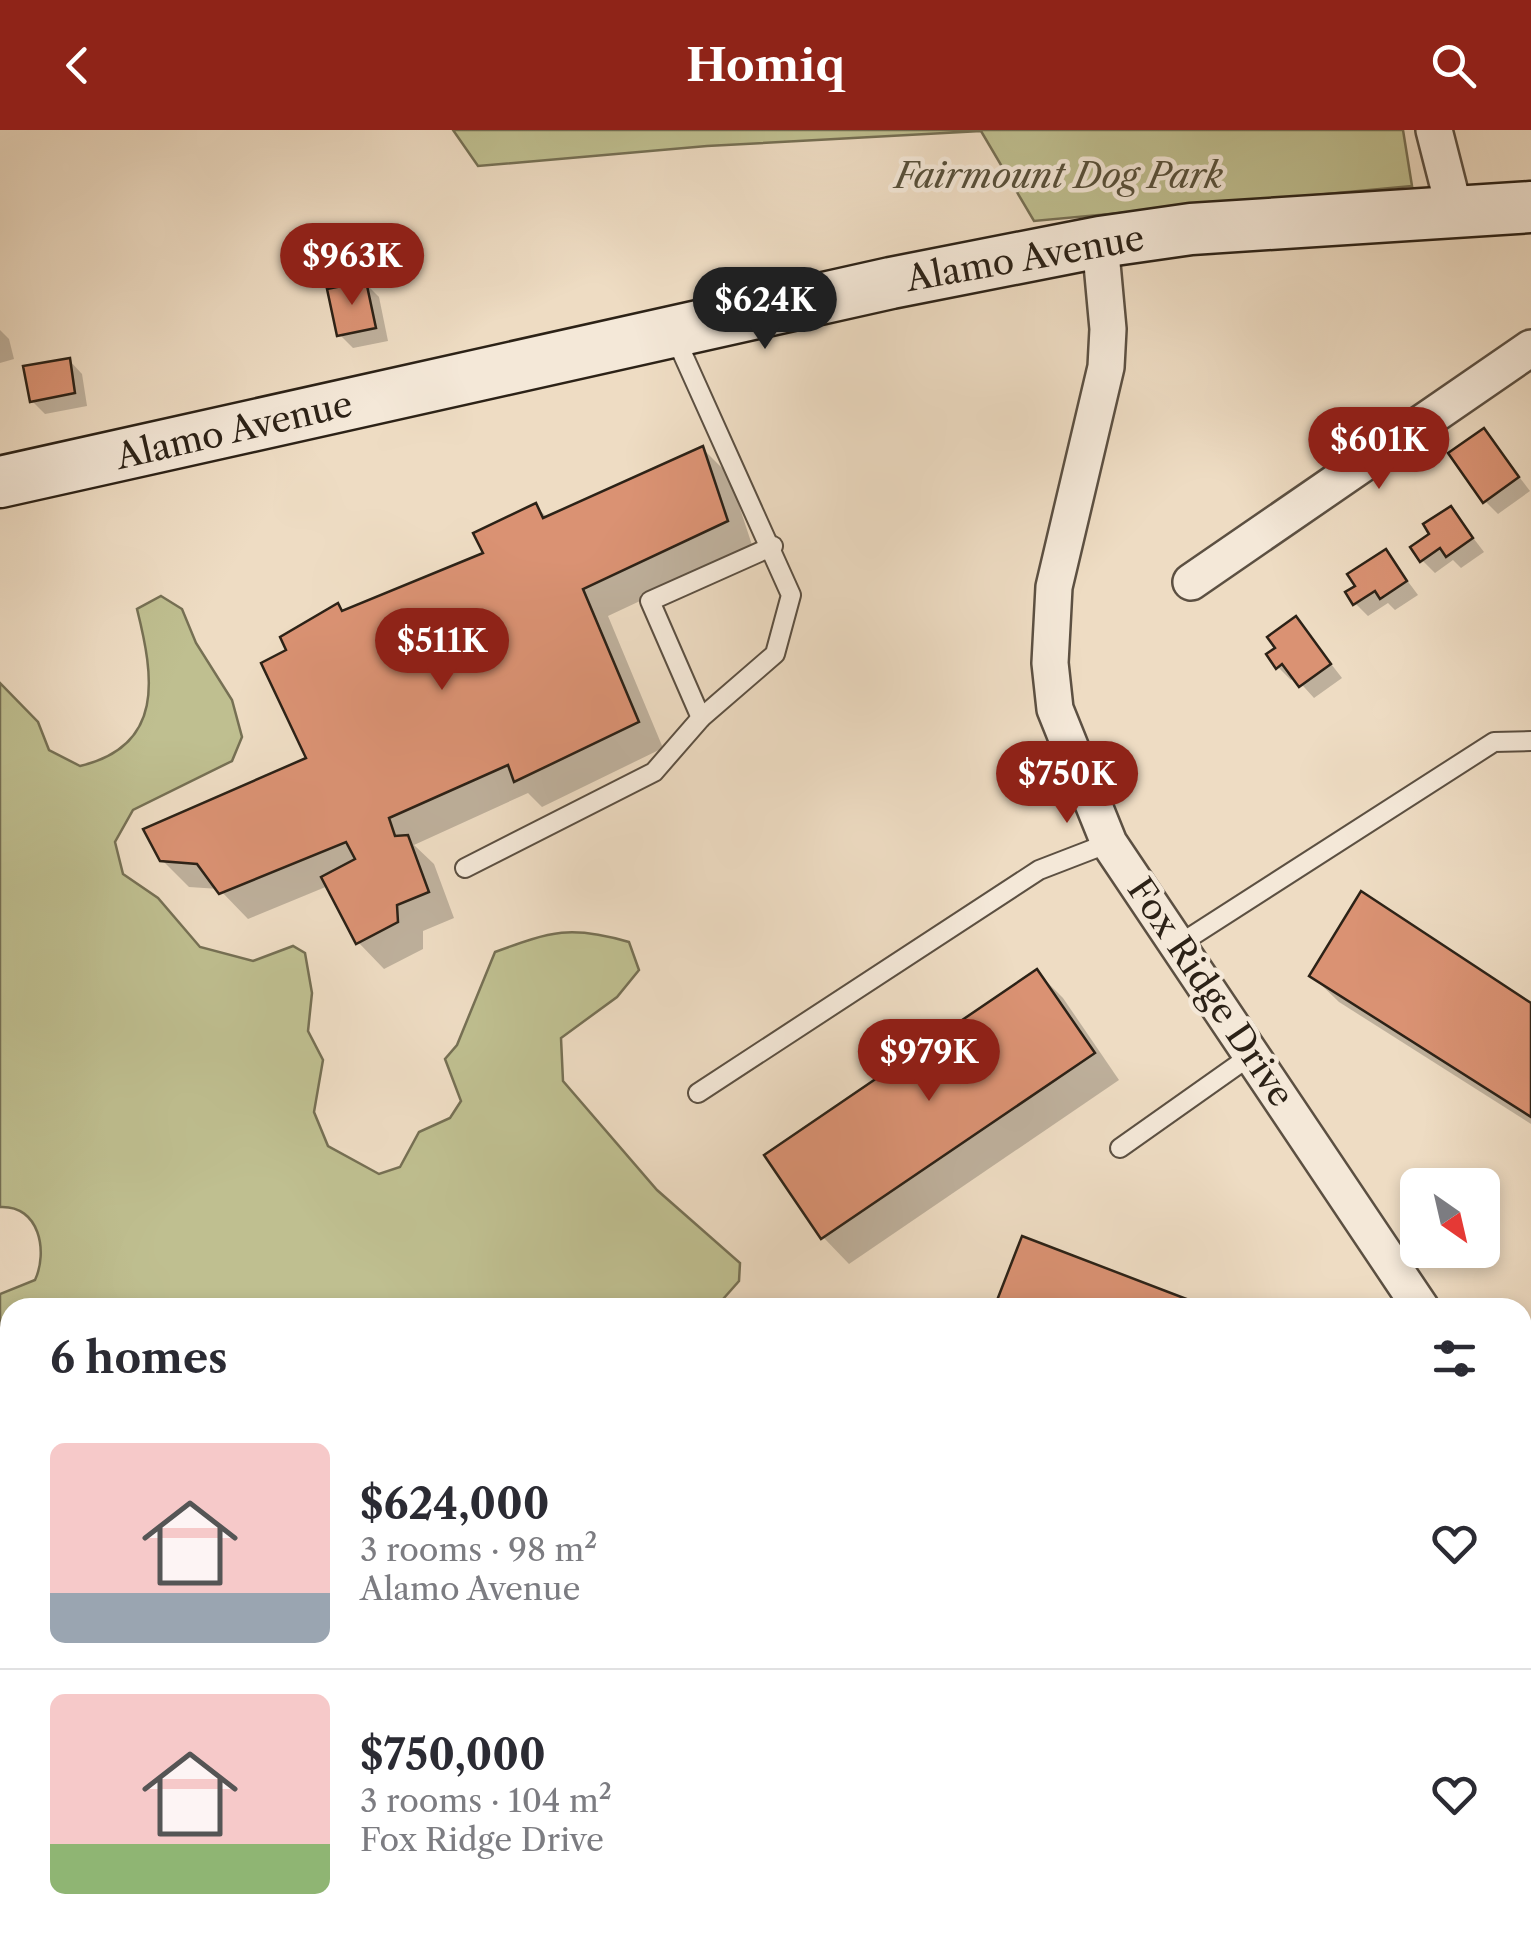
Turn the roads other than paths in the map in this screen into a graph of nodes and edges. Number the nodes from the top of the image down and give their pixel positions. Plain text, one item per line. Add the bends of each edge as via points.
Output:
1 (1434, 130) edge
2 (1531, 206) edge
3 (1454, 208) junction
4 (1100, 242) junction
5 (673, 332) junction
6 (1531, 348) edge
7 (0, 482) edge
8 (773, 546) junction
9 (1191, 582) dead end
10 (701, 718) junction
11 (1531, 742) edge
12 (1109, 843) junction
13 (465, 868) dead end
14 (1178, 945) junction
15 (1253, 1054) junction
16 (698, 1093) dead end
17 (1120, 1148) dead end
18 (1415, 1298) edge

1 - 3 street
2 - 3 street, Alamo Avenue
3 - 4 street, Alamo Avenue
4 - 5 street, Alamo Avenue
4 - 12 street, Fox Ridge Drive via 1106,367 1054,587 1050,663 1055,709
5 - 7 street, Alamo Avenue
5 - 8 lane
6 - 9 street
8 - 10 lane via 791,595 775,654
8 - 10 lane via 650,601
10 - 13 lane via 654,772
11 - 14 lane via 1494,742
12 - 14 street, Fox Ridge Drive
12 - 16 lane via 1039,870
14 - 15 street, Fox Ridge Drive
15 - 17 lane
15 - 18 street, Fox Ridge Drive

